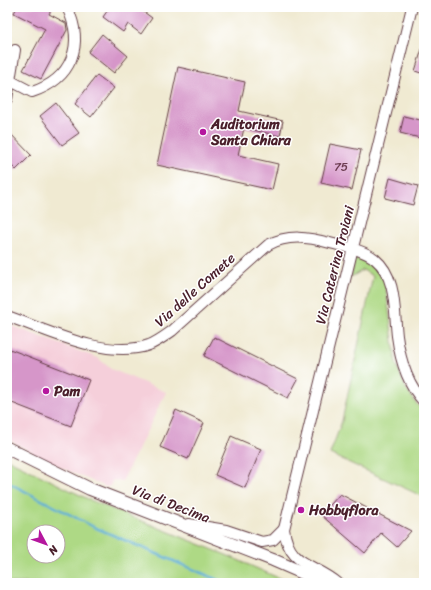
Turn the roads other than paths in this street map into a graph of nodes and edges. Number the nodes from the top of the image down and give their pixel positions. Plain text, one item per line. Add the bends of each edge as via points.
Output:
1 (67, 7) edge
2 (412, 7) edge
3 (14, 50) dead end
4 (11, 81) junction
5 (7, 99) edge
6 (352, 249) junction
7 (7, 316) edge
8 (424, 402) edge
9 (7, 448) edge
10 (174, 521) junction
11 (284, 529) junction
12 (326, 583) edge
13 (338, 583) edge

1 - 4 street via 74,25 75,44 64,72 52,84 32,92
2 - 6 street, Via Caterina Troiani
3 - 4 street
4 - 5 street
6 - 7 street, Via delle Comete via 304,238 288,238 272,243 256,254 172,331 143,347 123,349 96,346
6 - 8 street, Via delle Comete via 374,259 386,273 393,297 397,337 403,361 413,387
6 - 11 street, Via Caterina Troiani
9 - 10 street, Via di Decima via 82,486
10 - 11 street via 226,530 262,542 273,540
10 - 12 street, Via di Decima
11 - 13 street, Via Caterina Troiani via 287,545 295,557 327,574

